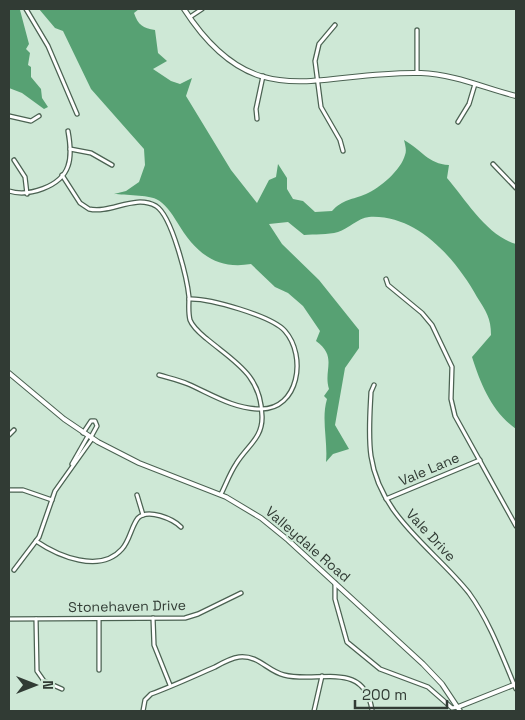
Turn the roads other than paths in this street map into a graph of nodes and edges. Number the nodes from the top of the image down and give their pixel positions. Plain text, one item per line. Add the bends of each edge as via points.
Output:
1 (26, 9) edge
2 (184, 9) edge
3 (202, 9) edge
4 (189, 17) junction
5 (335, 25) dead end
6 (417, 30) dead end
7 (417, 73) junction
8 (263, 76) junction
9 (318, 82) junction
10 (475, 84) junction
11 (516, 96) edge
12 (78, 114) dead end
13 (9, 116) edge
14 (38, 116) dead end
15 (257, 119) dead end
16 (458, 122) dead end
17 (68, 131) dead end
18 (70, 149) junction
19 (343, 151) dead end
20 (14, 160) dead end
21 (494, 164) dead end
22 (112, 165) dead end
23 (62, 176) junction
24 (515, 184) edge
25 (9, 191) edge
26 (26, 194) junction
27 (386, 279) dead end
28 (189, 298) junction
29 (9, 373) edge
30 (159, 374) dead end
31 (374, 385) dead end
32 (262, 409) junction
33 (14, 430) dead end
34 (83, 433) junction
35 (9, 435) edge
36 (90, 438) junction
37 (480, 460) junction
38 (9, 490) edge
39 (221, 494) junction
40 (137, 495) dead end
41 (386, 499) junction
42 (52, 500) junction
43 (143, 515) junction
44 (516, 526) edge
45 (181, 527) dead end
46 (36, 541) junction
47 (14, 570) dead end
48 (335, 583) junction
49 (240, 593) dead end
50 (153, 618) junction
51 (9, 619) edge
52 (36, 619) junction
53 (99, 619) junction
54 (99, 670) dead end
55 (322, 676) junction
56 (170, 685) junction
57 (516, 685) edge
58 (62, 689) dead end
59 (459, 709) edge
60 (372, 710) dead end
61 (143, 711) edge
62 (314, 711) edge

1 - 12 street via 48,46
2 - 4 main road
3 - 4 street
4 - 8 main road via 207,41 223,55
5 - 9 street via 319,44 315,57
6 - 7 street
7 - 9 main road
7 - 10 main road
8 - 9 main road via 285,82
8 - 15 street
9 - 19 street via 322,110
10 - 11 main road
10 - 16 street via 469,104
13 - 14 street via 31,120
17 - 18 street
18 - 22 street via 91,153
18 - 23 street via 69,164
20 - 26 street via 25,177
21 - 24 street
23 - 26 street via 40,190
23 - 28 street via 80,203 89,209 142,202 162,211 171,230
25 - 26 street
27 - 37 street via 388,285 432,325 452,367 451,399 455,416
28 - 32 street via 193,326 252,377 258,387
28 - 32 street via 214,301 256,316 279,326 291,340 297,356 291,394 280,405
29 - 34 main road, Valleydale Road
30 - 32 street via 239,406
31 - 41 street, Vale Drive via 370,392 370,453
32 - 39 street via 258,437 236,463
33 - 35 street
34 - 36 main road, Valleydale Road
34 - 36 street via 90,421 95,421 97,426
36 - 39 main road, Valleydale Road via 139,463
36 - 42 street
37 - 41 street, Vale Lane
37 - 44 street
38 - 42 street via 23,490
39 - 48 main road, Valleydale Road via 271,525
40 - 43 street
41 - 57 street, Vale Drive via 406,527 478,606
42 - 46 street
43 - 45 street via 157,515
43 - 46 street via 138,518 121,550 102,560 62,556
46 - 47 street
48 - 59 main road, Valleydale Road via 429,669
48 - 59 street via 335,599 346,642 385,672 428,687 452,708
49 - 50 street, Stonehaven Drive via 191,617
50 - 53 street, Stonehaven Drive
50 - 56 street via 154,648
51 - 52 street, Stonehaven Drive
52 - 53 street, Stonehaven Drive
52 - 58 street via 37,671 44,681
53 - 54 street
55 - 56 street via 285,676 255,658 239,657
55 - 60 street via 356,682 366,690
55 - 62 street
56 - 61 street via 149,695
57 - 59 main road

